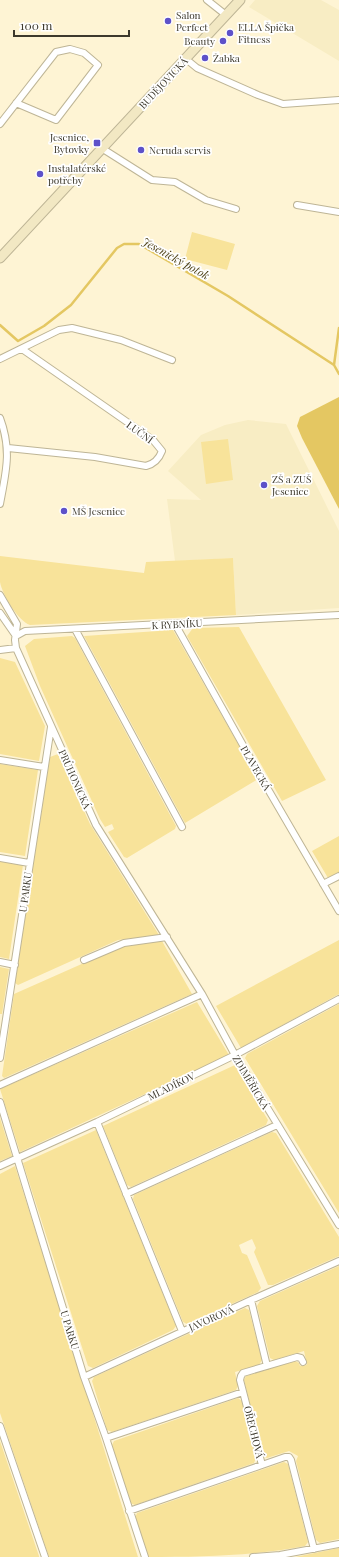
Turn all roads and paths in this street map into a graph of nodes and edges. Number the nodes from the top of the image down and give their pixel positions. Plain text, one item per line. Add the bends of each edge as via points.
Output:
1 (207, 0) edge
2 (240, 0) edge
3 (226, 15) junction
4 (186, 59) junction
5 (339, 100) edge
6 (16, 103) junction
7 (0, 124) edge
8 (103, 149) junction
9 (297, 205) dead end
10 (236, 209) dead end
11 (339, 212) edge
12 (0, 258) edge
13 (22, 349) junction
14 (0, 358) edge
15 (172, 360) dead end
16 (0, 418) edge
17 (8, 448) junction
18 (0, 504) edge
19 (0, 595) edge
20 (0, 612) edge
21 (339, 615) edge
22 (175, 624) junction
23 (75, 629) junction
24 (16, 636) junction
25 (16, 648) junction
26 (0, 650) edge
27 (51, 727) junction
28 (0, 760) edge
29 (44, 767) junction
30 (182, 828) dead end
31 (0, 858) edge
32 (30, 863) junction
33 (339, 876) edge
34 (324, 884) junction
35 (339, 911) edge
36 (167, 937) junction
37 (84, 960) dead end
38 (0, 962) edge
39 (15, 965) junction
40 (202, 994) junction
41 (339, 999) edge
42 (3, 1017) edge
43 (235, 1055) junction
44 (0, 1058) edge
45 (0, 1085) edge
46 (0, 1102) edge
47 (97, 1122) junction
48 (277, 1125) junction
49 (17, 1158) junction
50 (0, 1166) edge
51 (126, 1194) junction
52 (339, 1225) edge
53 (339, 1261) edge
54 (251, 1300) junction
55 (182, 1331) junction
56 (303, 1362) dead end
57 (267, 1366) junction
58 (84, 1377) junction
59 (244, 1392) junction
60 (0, 1426) edge
61 (106, 1438) junction
62 (262, 1465) junction
63 (129, 1511) junction
64 (339, 1544) edge
65 (314, 1549) junction
66 (45, 1557) edge
67 (145, 1557) edge
68 (253, 1557) edge

1 - 3 street
2 - 3 main road, BUDĚJOVICKÁ
3 - 4 main road, BUDĚJOVICKÁ
4 - 5 street via 197,68 283,104
4 - 8 main road, BUDĚJOVICKÁ
6 - 6 street via 56,120 98,66 84,53 70,49 56,52
6 - 7 street
8 - 10 street via 152,180 175,182 206,200
8 - 12 main road, BUDĚJOVICKÁ
9 - 11 street
13 - 14 street
13 - 15 street via 59,330 72,328 121,340
13 - 17 street, LUČNÍ via 153,440 162,451 154,463 146,466 95,457
16 - 17 street
17 - 18 street
19 - 24 street, PRŮHONICKÁ via 17,624
20 - 24 street
21 - 22 street, K RYBNÍKU
22 - 23 street, K RYBNÍKU
22 - 34 street, PLAVECKÁ
23 - 24 street, K RYBNÍKU via 25,631
23 - 30 street
24 - 25 street, PRŮHONICKÁ
25 - 26 street
25 - 27 street, PRŮHONICKÁ
27 - 29 street, U PARKU
27 - 36 street, PRŮHONICKÁ via 96,825
28 - 29 street
29 - 32 street, U PARKU
31 - 32 street
32 - 39 street, U PARKU
33 - 34 street
34 - 35 street, PLAVECKÁ
36 - 37 street via 124,943
36 - 40 street, ZDIMĚŘICKÁ
38 - 39 street
39 - 42 street, U PARKU
40 - 43 street, ZDIMĚŘICKÁ
40 - 45 street
41 - 43 street, MLADÍKOV
42 - 44 street, U PARKU
43 - 47 street, MLADÍKOV
43 - 48 street, ZDIMĚŘICKÁ
46 - 49 street, U PARKU
47 - 49 street, MLADÍKOV
47 - 51 street
48 - 51 street
48 - 52 street, ZDIMĚŘICKÁ
49 - 50 street, MLADÍKOV
49 - 58 street, U PARKU
51 - 55 street
53 - 54 street, JAVOROVÁ
54 - 55 street, JAVOROVÁ
54 - 57 street
55 - 58 street, JAVOROVÁ
56 - 57 street, OŘECHOVÁ via 297,1357
57 - 59 street, OŘECHOVÁ via 243,1373 241,1376
58 - 61 street, U PARKU
59 - 61 street
59 - 62 street, OŘECHOVÁ
60 - 66 street
61 - 63 street, U PARKU
62 - 63 street
62 - 65 street, OŘECHOVÁ via 285,1457 291,1460
63 - 67 street, U PARKU
64 - 65 street
65 - 68 street

